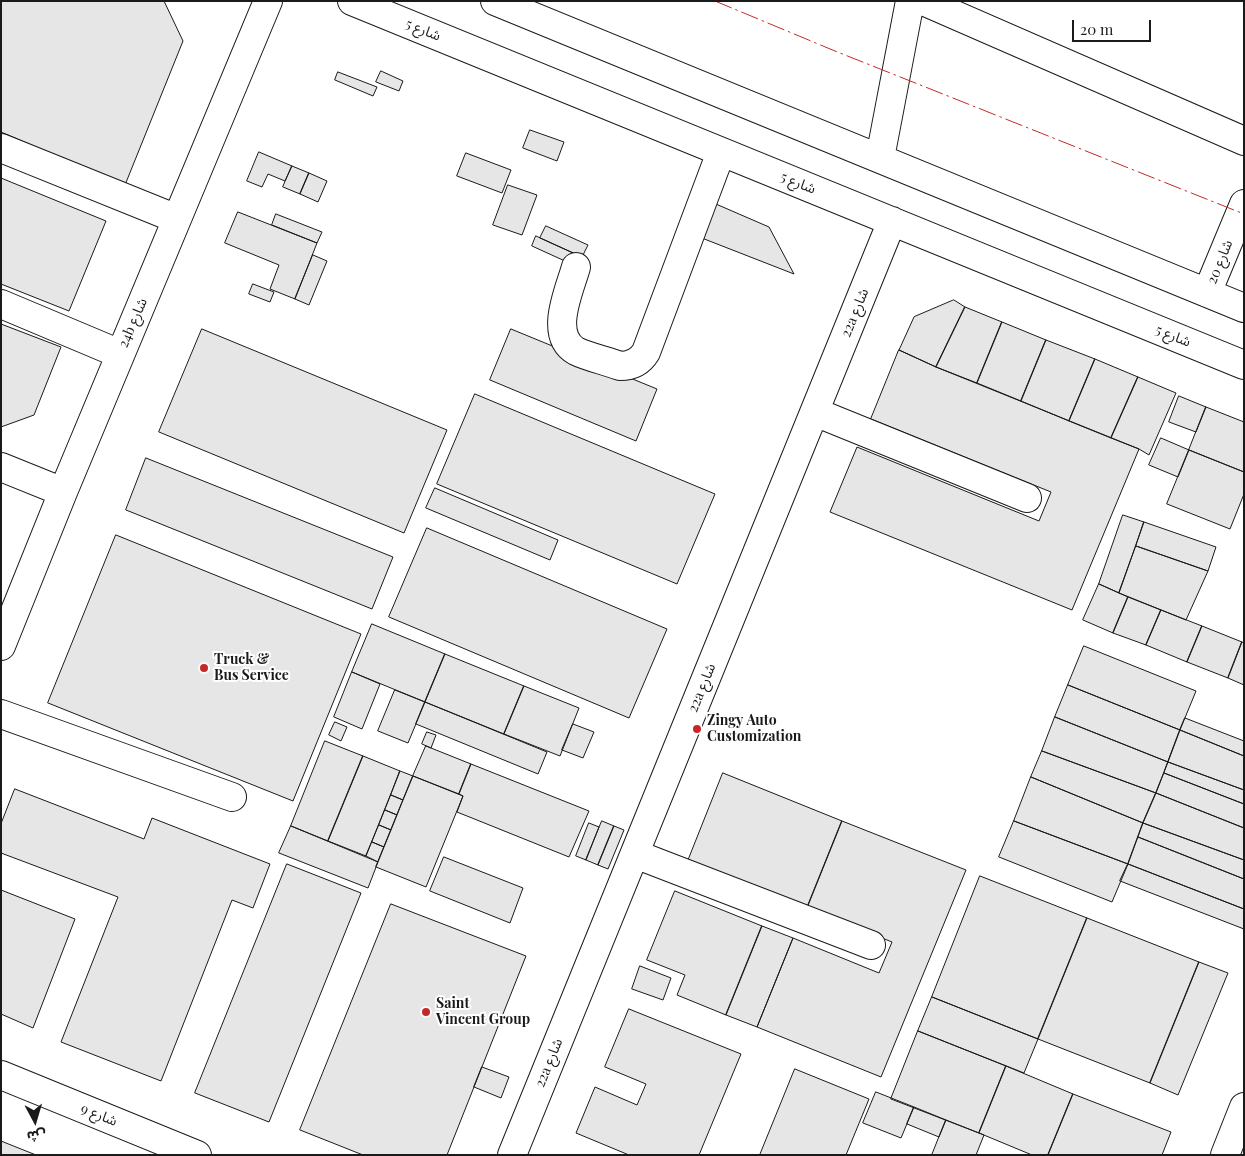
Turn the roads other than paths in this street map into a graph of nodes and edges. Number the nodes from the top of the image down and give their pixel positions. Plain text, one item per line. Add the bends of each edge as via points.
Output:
1 (268, 1) edge
2 (352, 1) edge
3 (495, 1) edge
4 (910, 1) edge
5 (923, 1) edge
6 (1244, 141) edge
7 (1, 148) edge
8 (721, 152) junction
9 (880, 158) junction
10 (1244, 204) edge
11 (177, 219) junction
12 (892, 221) junction
13 (576, 267) dead end
14 (1207, 292) junction
15 (1, 304) edge
16 (1244, 308) edge
17 (120, 354) junction
18 (1244, 366) edge
19 (815, 412) junction
20 (1, 467) edge
21 (63, 492) junction
22 (1027, 498) dead end
23 (1, 646) edge
24 (1, 714) edge
25 (232, 797) dead end
26 (635, 854) junction
27 (871, 946) dead end
28 (1, 1075) edge
29 (1244, 1107) edge
30 (197, 1155) edge
31 (512, 1155) edge
32 (1224, 1155) edge

1 - 11 street, 24b شارع
2 - 8 street, شارع 5
3 - 9 street
4 - 9 street
5 - 6 street
7 - 11 street
8 - 12 street, شارع 5
8 - 13 street via 642,359 620,366 575,350 567,342 561,320
9 - 14 street
10 - 14 street, شارع 20
11 - 17 street, 24b شارع
12 - 18 street, شارع 5
12 - 19 street, 22a شارع
14 - 16 street
15 - 17 street
17 - 21 street, 24b شارع
19 - 22 street
19 - 26 street, 22a شارع
20 - 21 street
21 - 23 street, 24b شارع
24 - 25 street
26 - 27 street
26 - 31 street, 22a شارع
28 - 30 street, شارع 9
29 - 32 street

